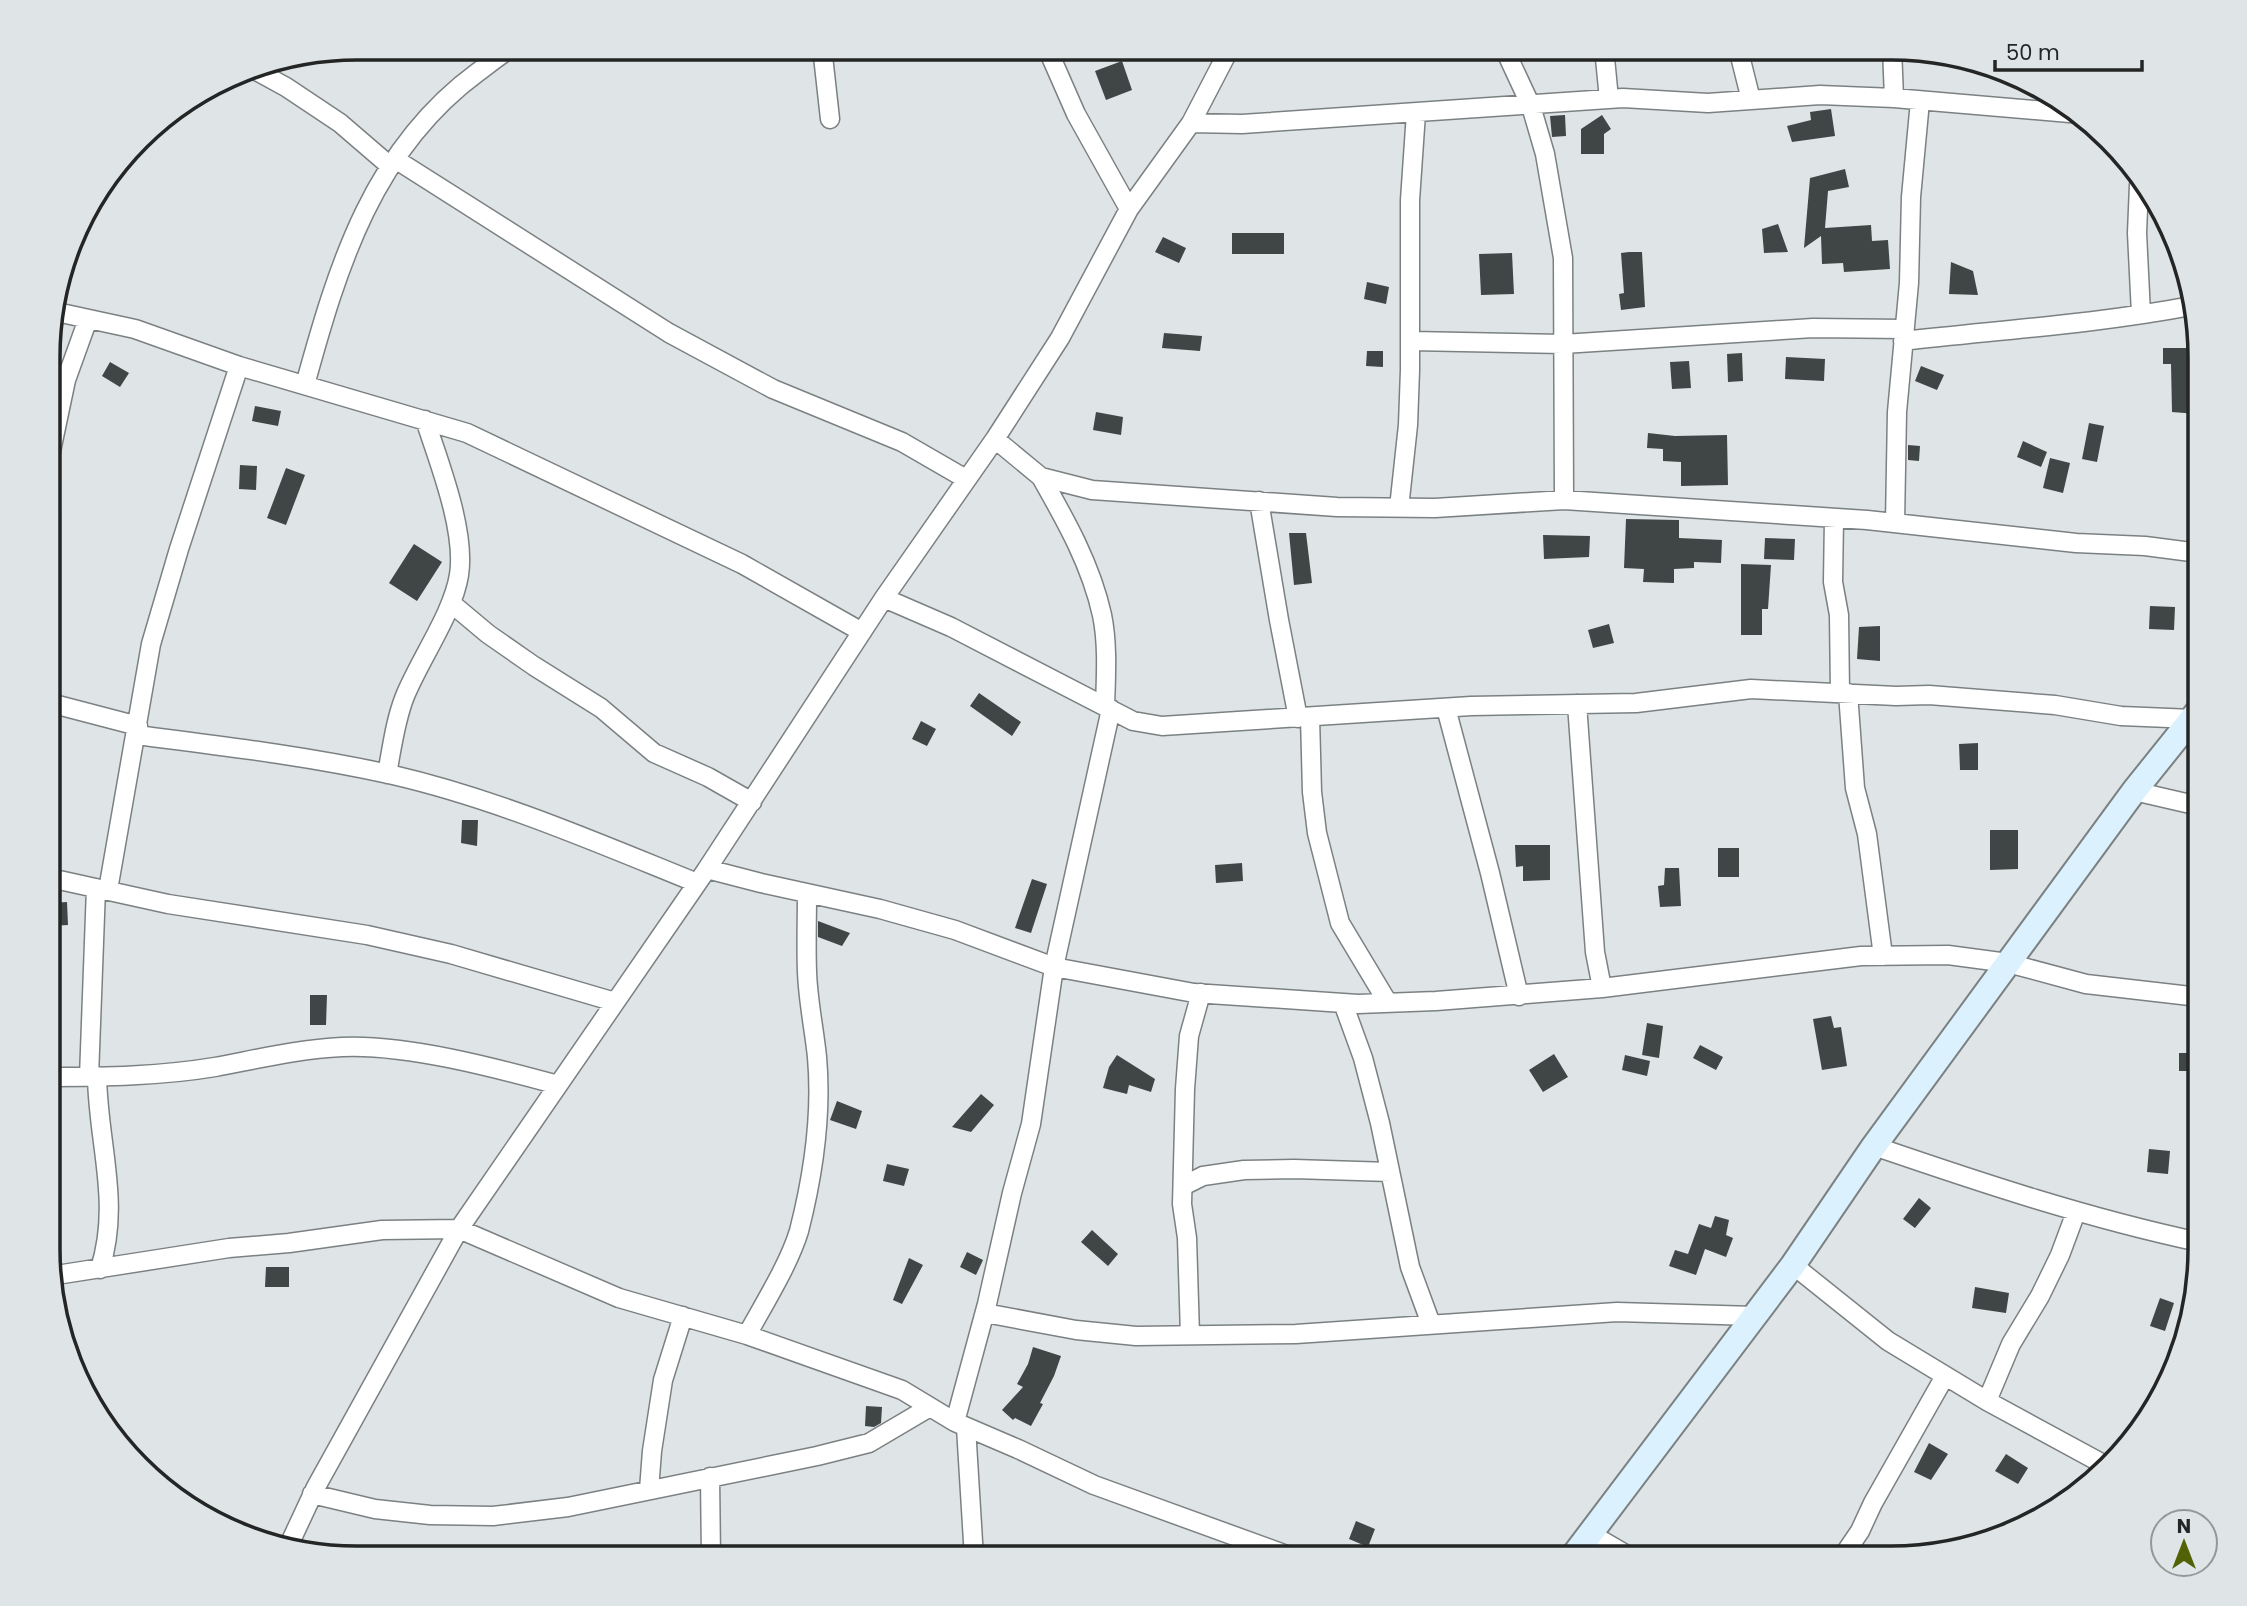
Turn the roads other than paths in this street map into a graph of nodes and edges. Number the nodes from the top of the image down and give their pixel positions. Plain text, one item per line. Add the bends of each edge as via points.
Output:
1 (491, 60) edge
2 (823, 60) edge
3 (1052, 60) edge
4 (1224, 60) edge
5 (1510, 60) edge
6 (1605, 60) edge
7 (1741, 60) edge
8 (1892, 60) edge
9 (263, 74) edge
10 (1609, 99) junction
11 (1894, 99) junction
12 (1751, 100) junction
13 (1920, 101) junction
14 (1531, 106) junction
15 (2058, 112) edge
16 (1416, 113) junction
17 (830, 119) dead end
18 (1191, 123) junction
19 (393, 162) junction
20 (2139, 194) edge
21 (1129, 209) junction
22 (2183, 307) edge
23 (63, 313) edge
24 (2141, 314) junction
25 (89, 319) junction
26 (1904, 335) junction
27 (1411, 341) junction
28 (1563, 344) junction
29 (239, 366) junction
30 (305, 385) junction
31 (60, 408) edge
32 (425, 420) junction
33 (995, 439) junction
34 (1041, 477) junction
35 (966, 479) junction
36 (1564, 500) junction
37 (1259, 501) junction
38 (1399, 508) junction
39 (1834, 518) junction
40 (1895, 523) junction
41 (2188, 552) edge
42 (884, 598) junction
43 (451, 603) junction
44 (862, 632) junction
45 (1844, 693) junction
46 (1577, 704) junction
47 (60, 706) edge
48 (1108, 708) junction
49 (1446, 708) junction
50 (2188, 715) edge
51 (1304, 718) junction
52 (2188, 725) edge
53 (137, 730) junction
54 (387, 774) junction
55 (2134, 791) junction
56 (752, 802) junction
57 (2188, 803) edge
58 (702, 876) junction
59 (60, 880) edge
60 (102, 889) junction
61 (807, 892) junction
62 (1883, 956) junction
63 (2008, 963) junction
64 (1054, 967) junction
65 (1602, 988) junction
66 (1201, 993) junction
67 (1518, 996) junction
68 (2188, 996) edge
69 (615, 1002) junction
70 (1343, 1003) junction
71 (1388, 1003) junction
72 (60, 1077) edge
73 (93, 1077) junction
74 (558, 1085) junction
75 (1874, 1146) junction
76 (1390, 1172) junction
77 (1183, 1186) junction
78 (2076, 1212) junction
79 (459, 1229) junction
80 (2188, 1240) edge
81 (1793, 1265) junction
82 (100, 1269) junction
83 (61, 1275) edge
84 (985, 1313) junction
85 (683, 1316) junction
86 (1755, 1316) junction
87 (1431, 1324) junction
88 (747, 1335) junction
89 (1190, 1335) junction
90 (1945, 1376) junction
91 (1987, 1401) junction
92 (930, 1407) junction
93 (960, 1424) junction
94 (2098, 1461) edge
95 (710, 1477) junction
96 (649, 1490) junction
97 (312, 1494) junction
98 (1589, 1533) junction
99 (292, 1539) edge
100 (712, 1546) edge
101 (973, 1546) edge
102 (1260, 1546) edge
103 (1580, 1546) edge
104 (1612, 1546) edge
105 (1850, 1546) edge

1 - 19 street via 450,92
2 - 17 street
3 - 21 street via 1076,114
4 - 18 street
5 - 14 street
6 - 10 street
7 - 12 street
8 - 11 street
9 - 19 street
10 - 12 street
10 - 14 street
11 - 12 street via 1820,95
11 - 13 street
13 - 15 street
13 - 26 street
14 - 16 street
14 - 28 street via 1545,154 1563,258
16 - 18 street
16 - 27 street via 1410,200
18 - 21 street
19 - 30 street via 347,248
19 - 35 street via 669,333 773,389 902,443
20 - 24 street
21 - 33 street via 1060,338
22 - 24 street
23 - 25 street
24 - 26 street
25 - 29 street via 135,329
25 - 31 street
26 - 28 street via 1813,328
26 - 40 street
27 - 28 street
27 - 38 street
28 - 36 street
29 - 30 street
29 - 53 street via 151,644
30 - 32 street
32 - 43 street via 460,549
32 - 44 street via 544,467 742,564
33 - 34 street
33 - 35 street
34 - 37 street via 1092,490
34 - 48 street via 1085,559 1102,615
35 - 42 street
36 - 38 street
36 - 39 street
37 - 38 street
37 - 51 street via 1279,620
39 - 40 street
39 - 45 street via 1833,582
40 - 41 street
42 - 44 street
42 - 48 street via 951,627
43 - 54 street via 405,698
43 - 56 street via 488,634 601,708 654,753
44 - 56 street
45 - 46 street via 1751,689 1636,703
45 - 50 street via 2055,705 2121,716
45 - 62 street
46 - 49 street
46 - 65 street via 1595,952
47 - 53 street
48 - 51 street via 1133,721 1162,726
48 - 64 street
49 - 51 street
49 - 67 street
51 - 71 street via 1317,833 1340,923
52 - 55 street
53 - 54 street
53 - 60 street
54 - 58 street
55 - 57 street
55 - 63 street
56 - 58 street
58 - 61 street
58 - 69 street
59 - 60 street
60 - 69 street via 367,935 451,954
60 - 73 street
61 - 64 street via 955,930
61 - 88 street via 807,971 817,1058 811,1168 798,1233
62 - 63 street via 1948,956
62 - 65 street
63 - 68 street via 2086,984
63 - 75 street
64 - 66 street
64 - 84 street via 1031,1124
65 - 67 street
66 - 70 street
66 - 77 street via 1189,1035
67 - 71 street
69 - 74 street
70 - 71 street
70 - 76 street via 1363,1058
72 - 73 street
73 - 74 street via 215,1067 344,1047 440,1058
73 - 82 street via 111,1208
74 - 79 street
75 - 78 street
75 - 81 street
76 - 77 street via 1244,1170 1203,1176
76 - 87 street via 1410,1267
77 - 89 street
78 - 80 street
78 - 91 street via 2060,1255 2011,1344
79 - 82 street via 382,1230
79 - 85 street via 619,1298
79 - 97 street
81 - 86 street
81 - 90 street via 1888,1341
82 - 83 street
84 - 89 street via 1076,1330
84 - 93 street
85 - 88 street
85 - 96 street via 663,1380
86 - 87 street via 1617,1312
86 - 98 street
87 - 89 street via 1296,1334
88 - 92 street via 902,1390
90 - 91 street
90 - 105 street
91 - 94 street
92 - 93 street
92 - 95 street via 869,1443
93 - 101 street
93 - 102 street via 1094,1485
95 - 96 street
95 - 100 street
96 - 97 street via 493,1516 430,1516
97 - 99 street
98 - 103 street
98 - 104 street

